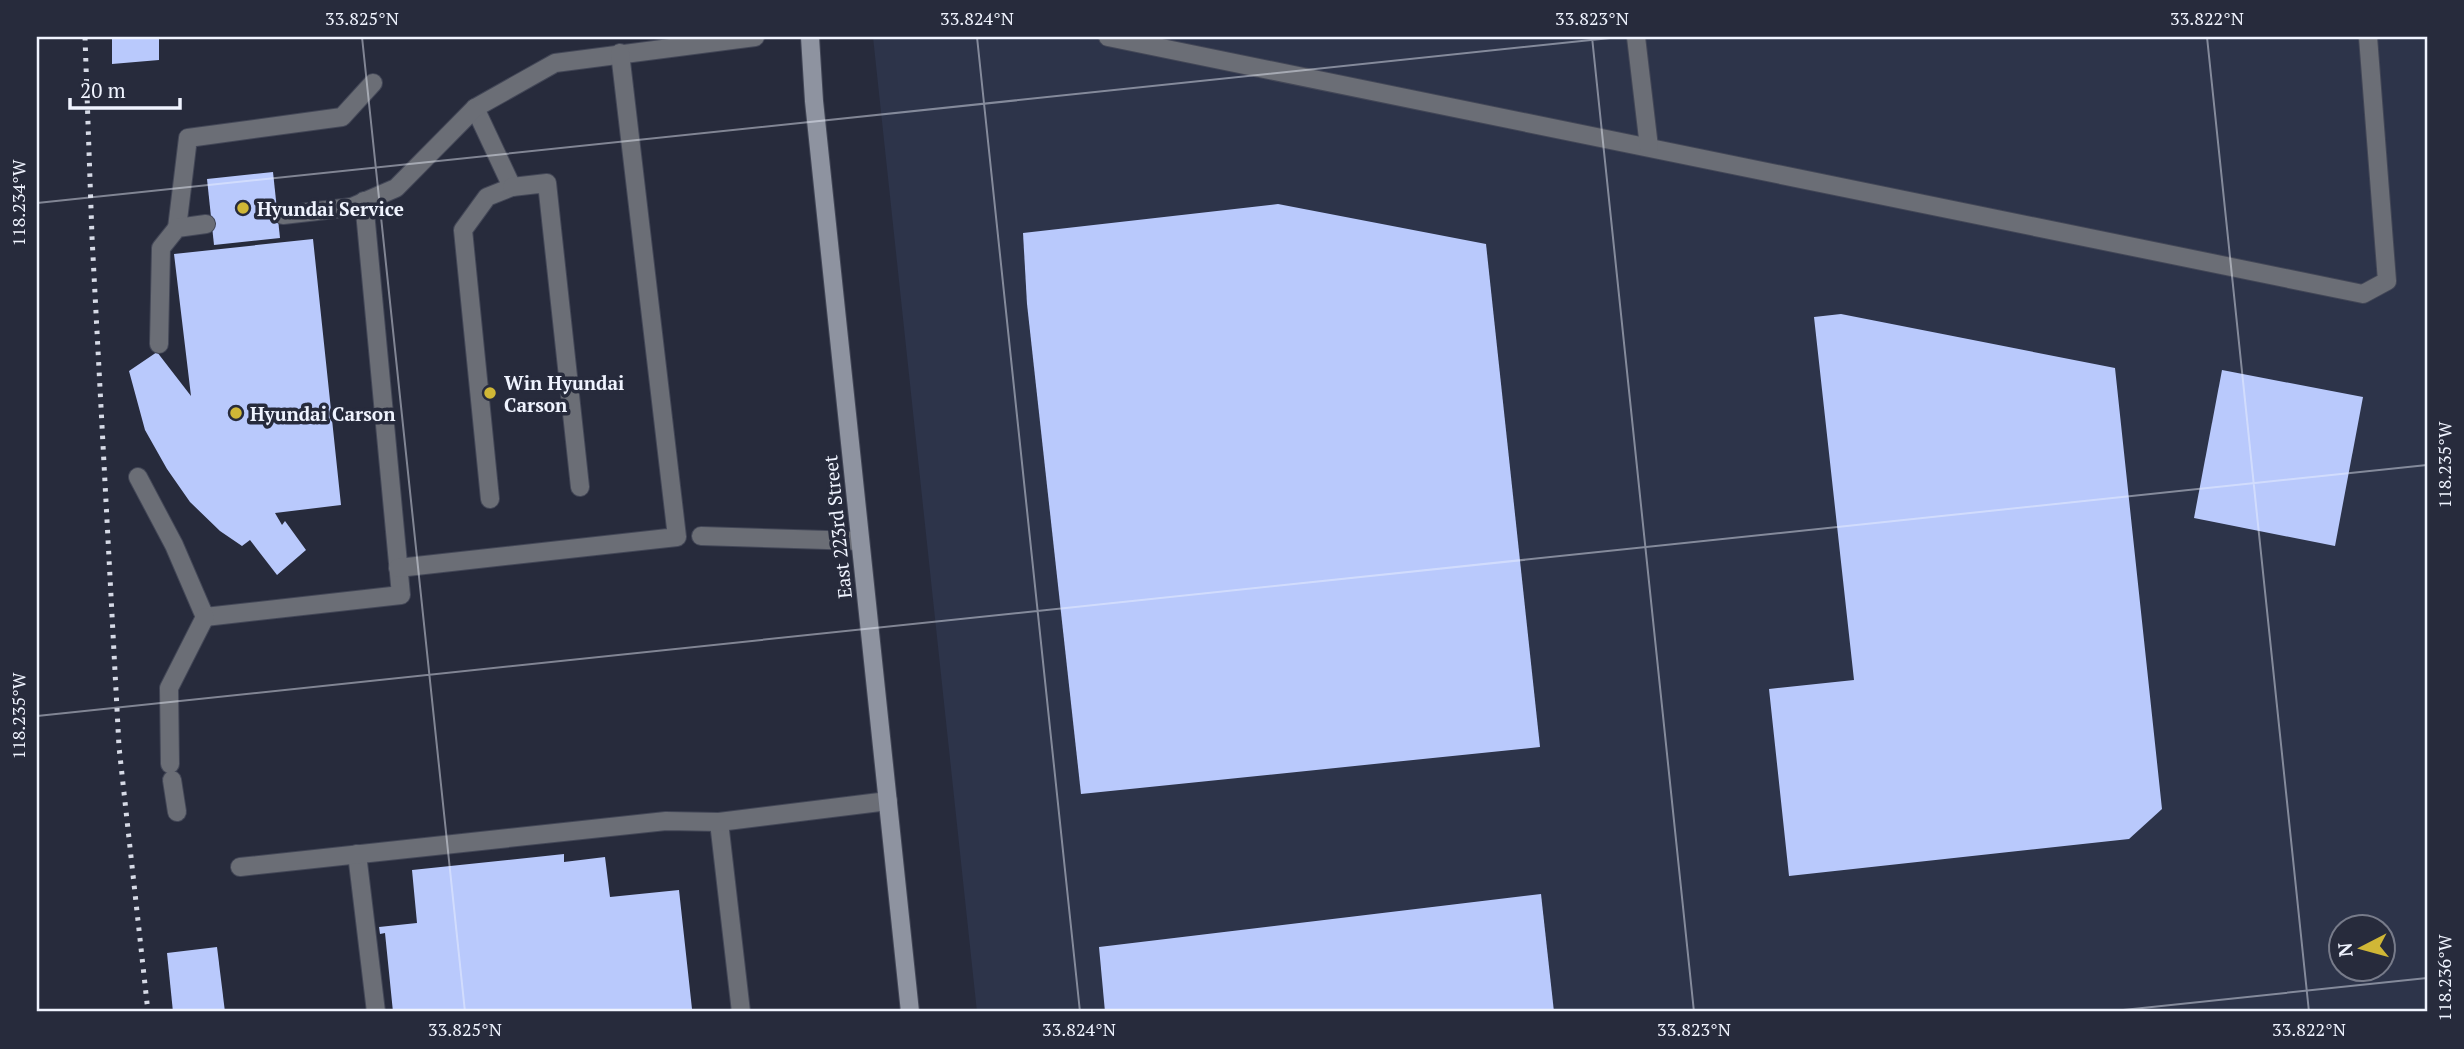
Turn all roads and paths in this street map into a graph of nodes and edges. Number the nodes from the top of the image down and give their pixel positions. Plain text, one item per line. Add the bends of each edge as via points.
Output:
1 (755, 37) edge
2 (810, 37) edge
3 (1108, 37) edge
4 (1636, 37) edge
5 (2368, 37) edge
6 (620, 53) junction
7 (373, 83) dead end
8 (475, 108) junction
9 (1649, 147) junction
10 (512, 187) junction
11 (364, 201) junction
12 (283, 215) dead end
13 (206, 224) dead end
14 (177, 229) junction
15 (159, 344) dead end
16 (138, 477) dead end
17 (580, 487) dead end
18 (490, 499) dead end
19 (688, 536) junction
20 (859, 541) junction
21 (398, 568) junction
22 (205, 617) junction
23 (888, 801) junction
24 (177, 813) dead end
25 (719, 822) junction
26 (357, 854) junction
27 (240, 867) dead end
28 (376, 1012) edge
29 (741, 1012) edge
30 (910, 1012) edge

1 - 6 lane
2 - 20 main road, East 223rd Street
3 - 9 lane
4 - 9 lane
5 - 9 lane via 2388,281 2363,294
6 - 8 lane via 555,63
6 - 19 lane
7 - 14 lane via 342,117 188,138
8 - 10 lane
8 - 11 lane via 396,188
10 - 17 lane via 547,183
10 - 18 lane via 487,197 463,230
11 - 12 lane
11 - 21 lane
13 - 14 lane
14 - 15 lane via 160,248
16 - 22 lane
19 - 20 lane
19 - 21 lane
20 - 23 main road, East 223rd Street
21 - 22 lane via 401,595
22 - 24 lane via 169,688
23 - 25 lane
23 - 30 main road, East 223rd Street
25 - 26 lane via 666,821
25 - 29 lane
26 - 27 lane
26 - 28 lane

